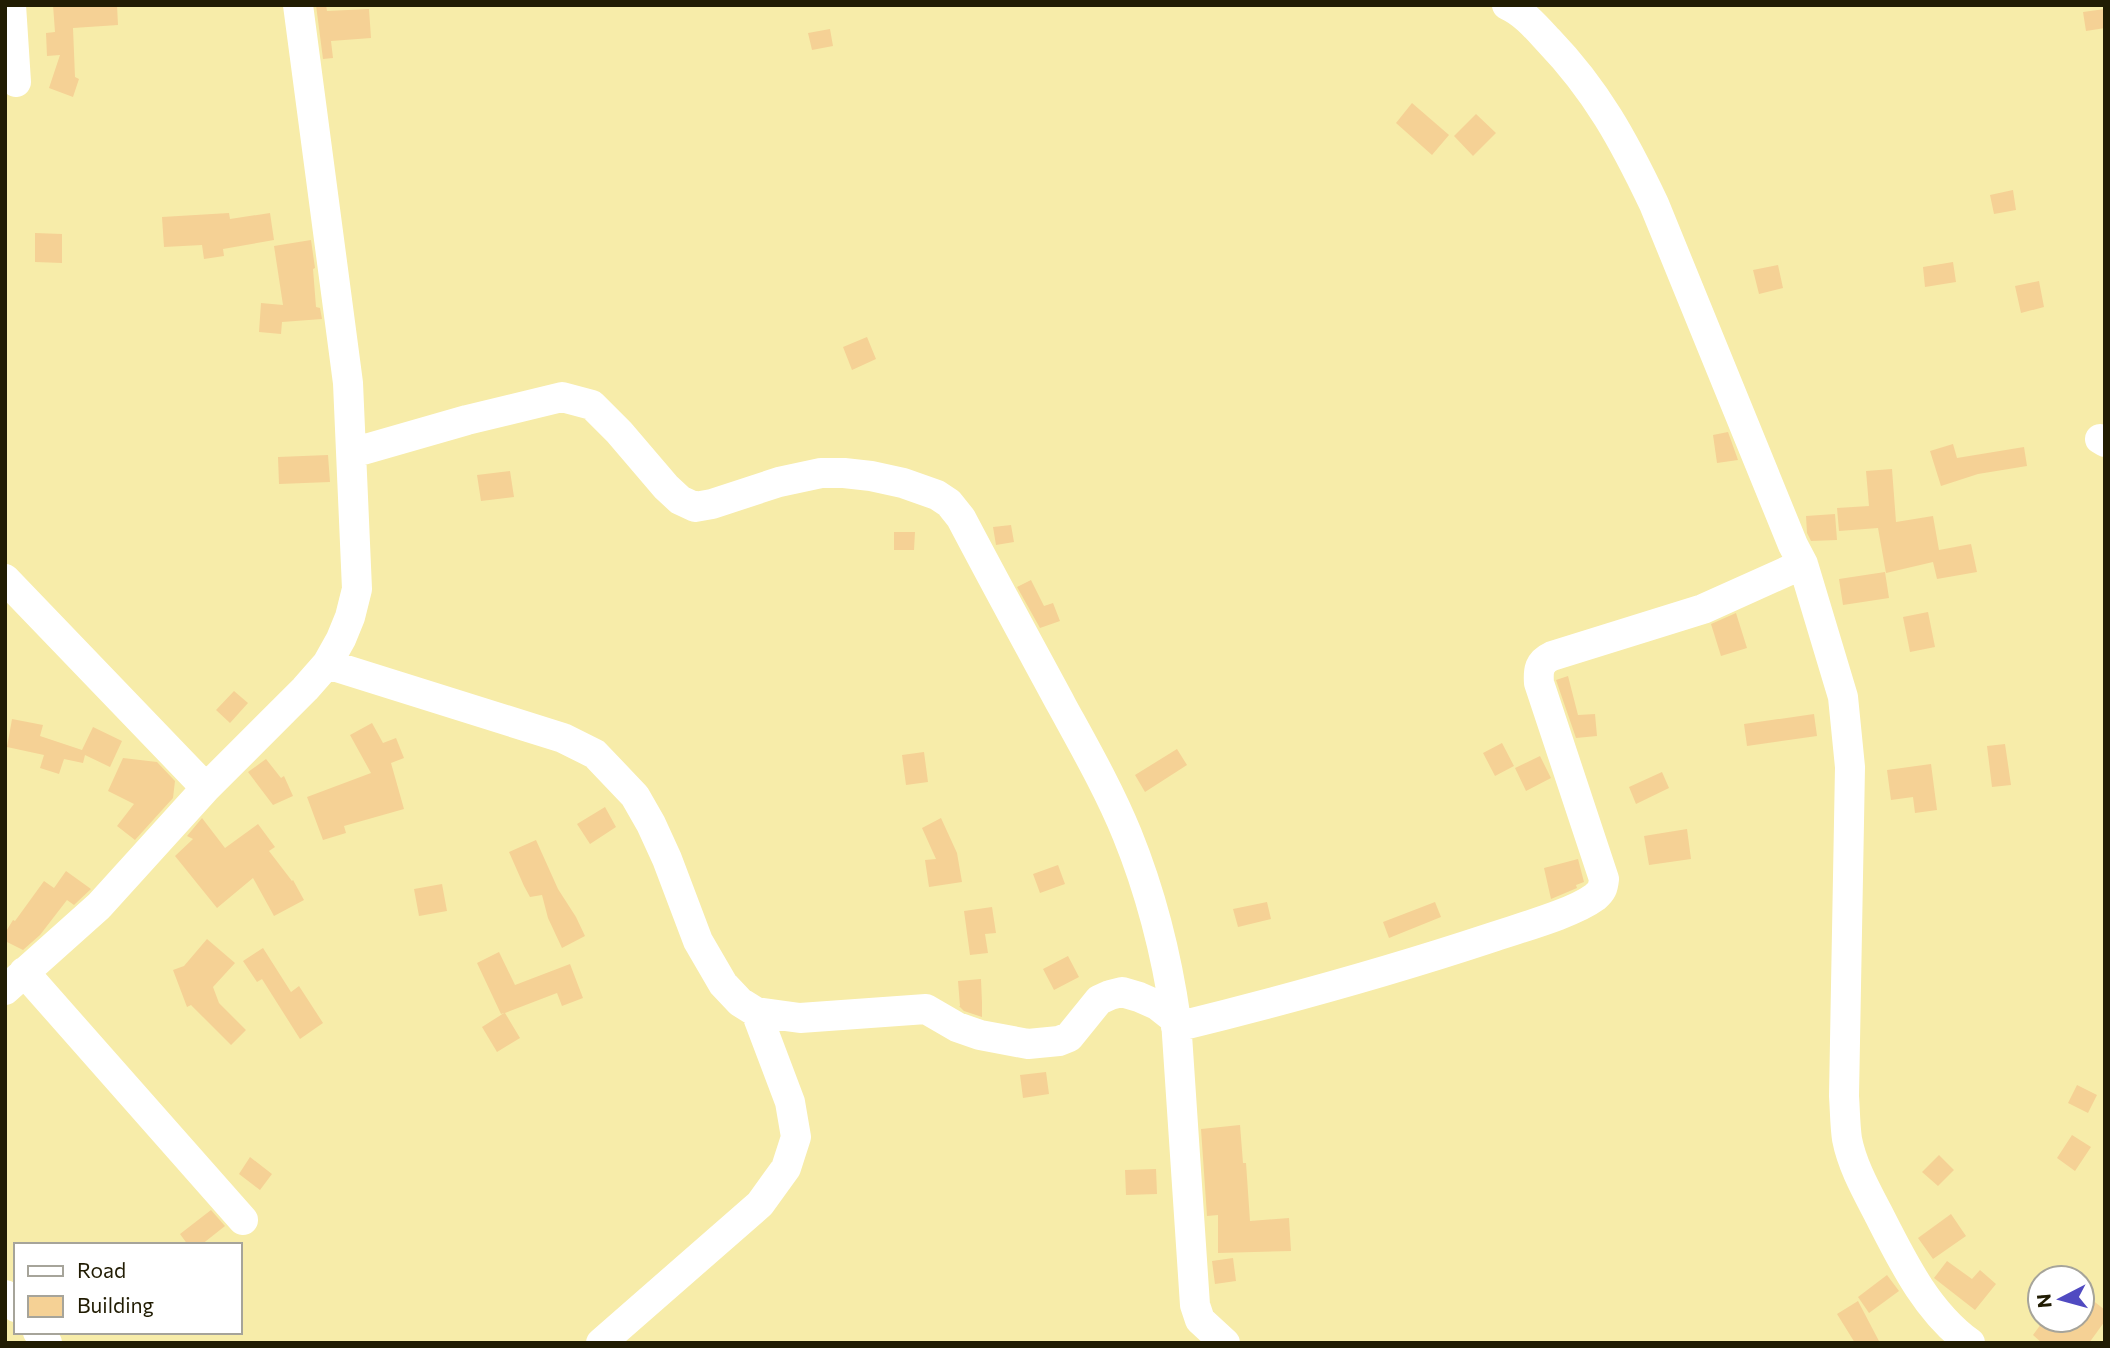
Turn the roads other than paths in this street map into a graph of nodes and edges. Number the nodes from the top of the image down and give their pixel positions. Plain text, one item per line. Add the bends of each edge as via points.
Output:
1 (11, 5) edge
2 (298, 5) edge
3 (1507, 5) edge
4 (16, 82) dead end
5 (352, 453) junction
6 (1803, 564) junction
7 (5, 579) edge
8 (327, 664) junction
9 (206, 788) junction
10 (15, 981) edge
11 (756, 1012) junction
12 (1176, 1023) junction
13 (243, 1220) dead end
14 (601, 1343) edge
15 (1225, 1343) edge
16 (1970, 1343) edge

1 - 4 street
2 - 5 street via 348,383
3 - 6 street via 1564,56 1598,99 1628,150
5 - 8 street via 357,589 350,617
5 - 12 street via 562,397 592,405 680,500 695,507 821,473 903,483 949,503 1128,835 1159,933
6 - 12 street via 1703,609 1552,656 1540,665 1539,683 1604,879 1597,896 1424,960
6 - 16 street via 1843,697 1850,767 1847,1139 1858,1174 1924,1296
7 - 9 street
8 - 9 street
8 - 11 street via 563,738 595,754 635,796 651,824 698,941 723,984
9 - 10 street via 99,905
10 - 13 street
11 - 12 street via 800,1017 926,1010 980,1035 1028,1044 1069,1037 1099,1000 1122,992 1157,1005
11 - 14 street via 790,1102 796,1137 786,1168 760,1204
12 - 15 street via 1195,1305 1200,1320

